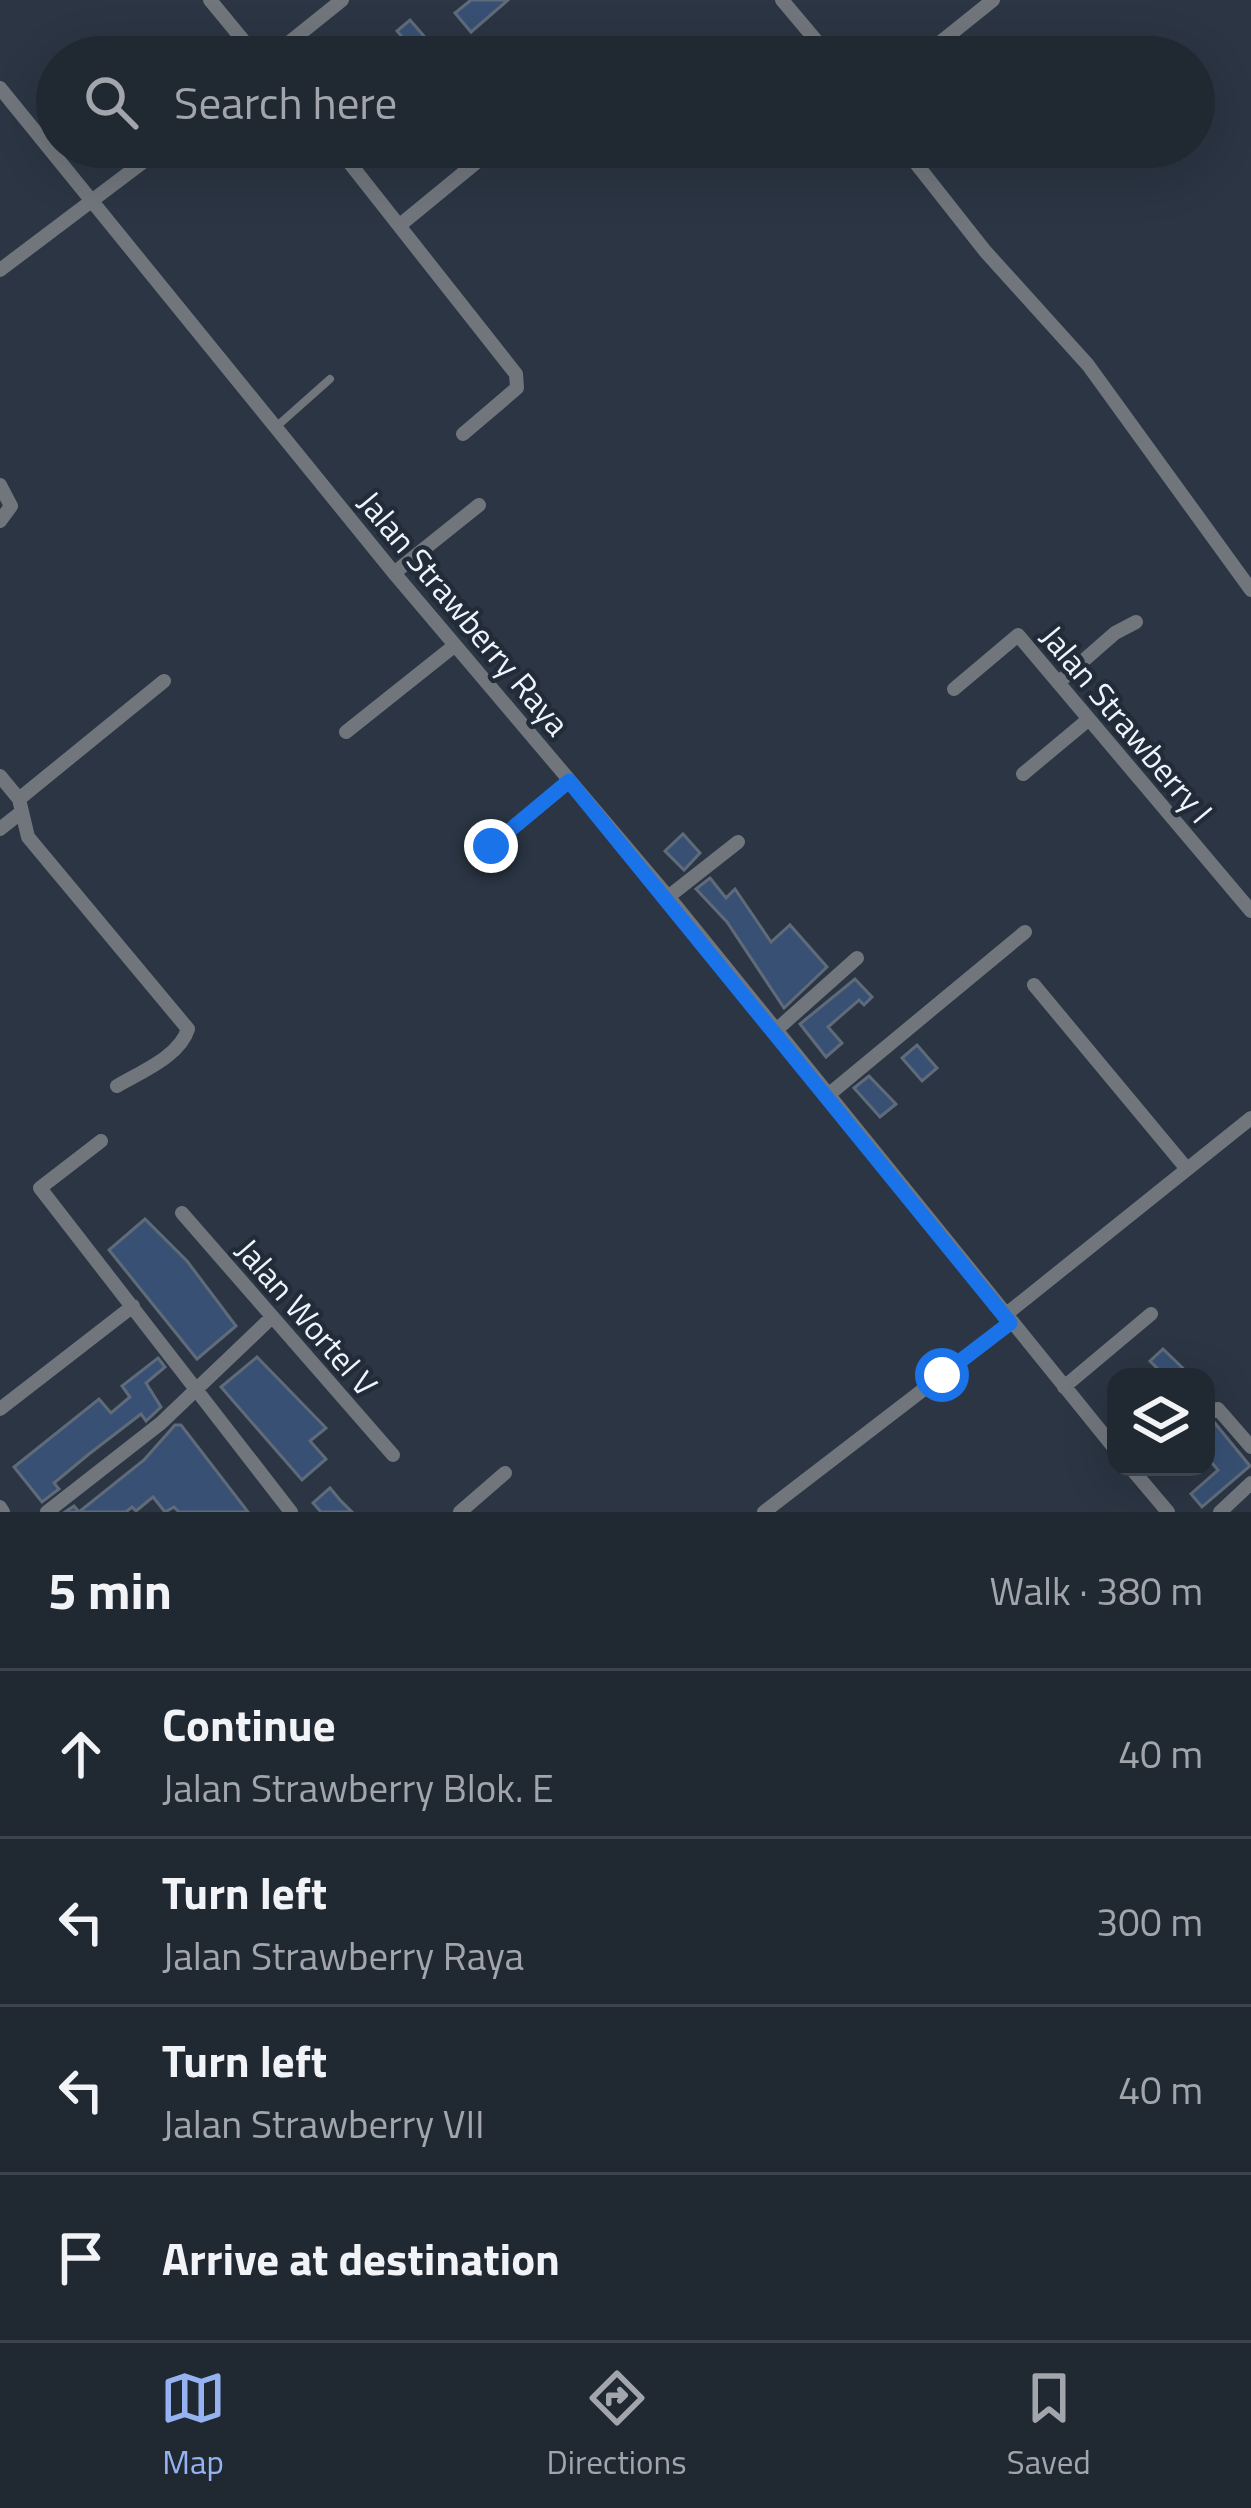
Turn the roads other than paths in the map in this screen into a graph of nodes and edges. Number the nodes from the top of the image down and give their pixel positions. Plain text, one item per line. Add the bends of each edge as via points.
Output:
1 (210, 0) edge
2 (342, 0) edge
3 (782, 0) edge
4 (993, 0) edge
5 (239, 36) edge
6 (297, 36) edge
7 (812, 36) edge
8 (948, 36) edge
9 (0, 88) edge
10 (36, 132) edge
11 (65, 168) edge
12 (133, 168) edge
13 (354, 168) edge
14 (470, 168) edge
15 (920, 168) edge
16 (89, 198) junction
17 (400, 226) junction
18 (0, 270) edge
19 (330, 379) dead end
20 (275, 428) junction
21 (463, 434) dead end
22 (0, 485) edge
23 (479, 505) dead end
24 (0, 521) edge
25 (394, 573) junction
26 (1251, 590) edge
27 (1136, 622) dead end
28 (454, 646) junction
29 (164, 681) dead end
30 (1059, 682) junction
31 (954, 689) dead end
32 (1089, 718) junction
33 (346, 733) dead end
34 (1024, 774) dead end
35 (0, 776) edge
36 (569, 781) junction
37 (19, 807) junction
38 (0, 829) edge
39 (738, 842) dead end
40 (491, 846) dead end
41 (668, 897) junction
42 (1251, 911) edge
43 (1025, 932) dead end
44 (857, 958) dead end
45 (1034, 985) dead end
46 (774, 1032) junction
47 (117, 1086) dead end
48 (827, 1096) junction
49 (1251, 1118) edge
50 (101, 1142) dead end
51 (1186, 1169) junction
52 (182, 1213) dead end
53 (133, 1306) junction
54 (1151, 1314) dead end
55 (271, 1318) junction
56 (1007, 1319) junction
57 (197, 1387) junction
58 (1064, 1387) junction
59 (0, 1408) edge
60 (1215, 1410) edge
61 (1107, 1439) edge
62 (1251, 1447) edge
63 (393, 1455) dead end
64 (505, 1473) dead end
65 (1140, 1476) edge
66 (1251, 1483) edge
67 (47, 1512) edge
68 (291, 1512) edge
69 (460, 1512) edge
70 (764, 1512) edge
71 (1168, 1512) edge
72 (1220, 1512) edge

1 - 5 street
2 - 6 street
3 - 7 street
4 - 8 street
9 - 10 street, Jalan Strawberry Raya
11 - 16 street, Jalan Strawberry Raya
12 - 16 street
13 - 17 street
14 - 17 street
15 - 26 street via 1088,365
16 - 18 street
16 - 20 street, Jalan Strawberry Raya
17 - 21 street via 519,382
19 - 20 lane
20 - 25 street, Jalan Strawberry Raya
22 - 24 street via 11,506
23 - 25 street
25 - 28 street, Jalan Strawberry Raya
27 - 30 street
28 - 33 street
28 - 36 street, Jalan Strawberry Raya
29 - 37 street
30 - 31 street, Jalan Strawberry I via 1013,634
30 - 32 street, Jalan Strawberry I
32 - 34 street
32 - 42 street, Jalan Strawberry I
35 - 37 street
36 - 40 street
36 - 41 street, Jalan Strawberry Raya
37 - 38 street
37 - 47 street via 28,836 188,1028 170,1053
39 - 41 street
41 - 46 street, Jalan Strawberry Raya
43 - 48 street
44 - 46 street
45 - 51 street
46 - 48 street, Jalan Strawberry Raya
48 - 56 street, Jalan Strawberry Raya
49 - 51 street
50 - 53 street via 40,1188
51 - 56 street
52 - 55 street, Jalan Wortel V
53 - 57 street
53 - 59 street
54 - 58 street
55 - 57 street
55 - 63 street, Jalan Wortel V
56 - 58 street, Jalan Strawberry Raya
56 - 70 street
57 - 67 street
57 - 68 street
58 - 61 street, Jalan Strawberry Raya
60 - 62 street
64 - 69 street
65 - 71 street
66 - 72 street

